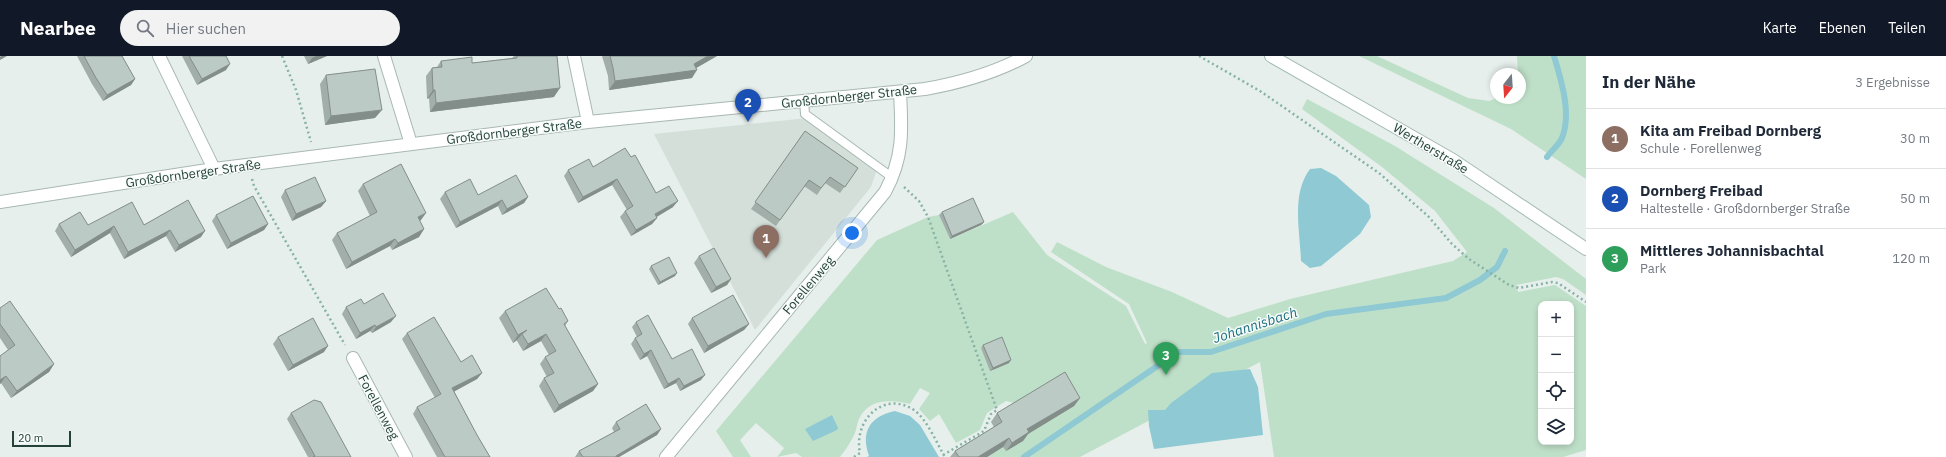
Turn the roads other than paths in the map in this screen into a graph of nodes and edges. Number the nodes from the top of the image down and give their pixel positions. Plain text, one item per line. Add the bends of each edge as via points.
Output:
1 (159, 56) edge
2 (384, 56) edge
3 (574, 56) edge
4 (1026, 56) edge
5 (1271, 56) edge
6 (900, 92) junction
7 (804, 101) junction
8 (588, 122) junction
9 (411, 144) junction
10 (214, 169) junction
11 (893, 178) junction
12 (0, 202) edge
13 (1586, 249) edge
14 (353, 358) road end
15 (406, 457) edge
16 (666, 457) edge

1 - 10 street
2 - 9 street
3 - 8 street
4 - 6 street, Großdornberger Straße via 988,72 946,85
5 - 13 street, Wertherstraße via 1453,160
6 - 7 street, Großdornberger Straße
6 - 11 street, Forellenweg via 902,140 900,158
7 - 8 street, Großdornberger Straße
7 - 11 lane via 805,114
8 - 9 street, Großdornberger Straße
9 - 10 street, Großdornberger Straße
10 - 12 street, Großdornberger Straße
11 - 16 street, Forellenweg via 885,192
14 - 15 street, Forellenweg

